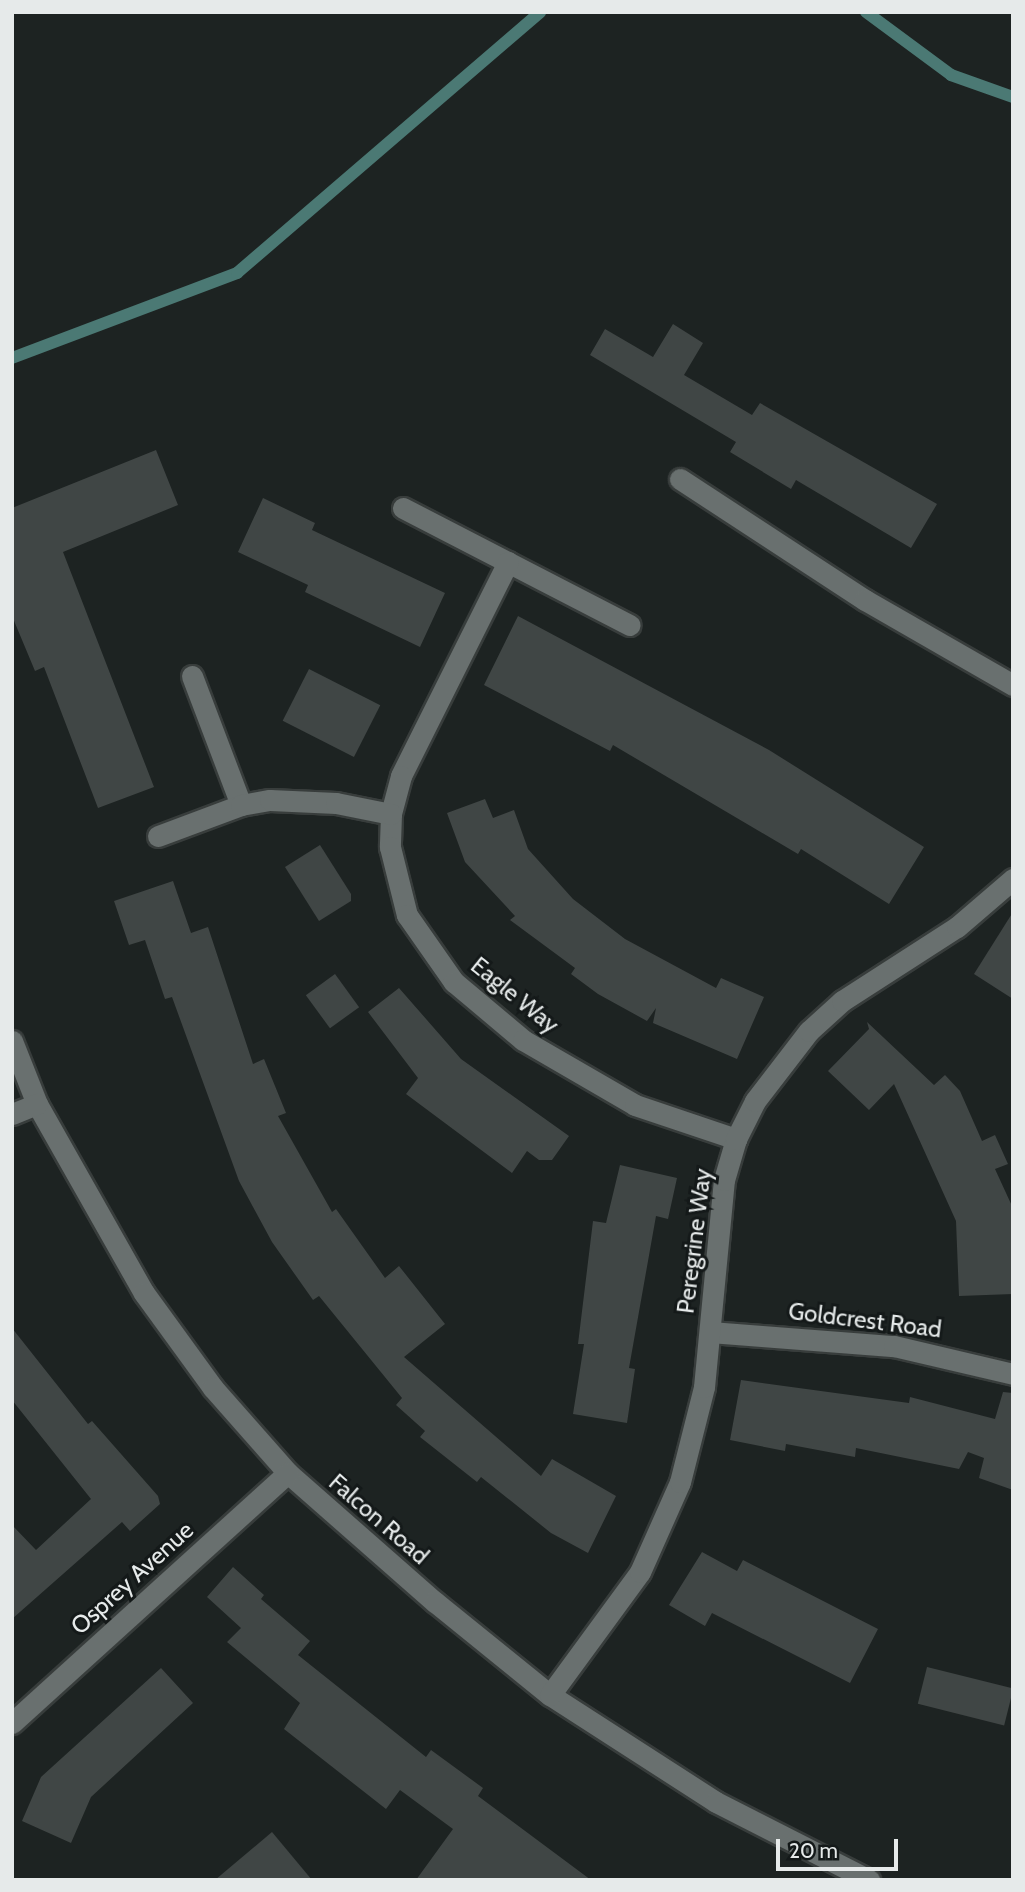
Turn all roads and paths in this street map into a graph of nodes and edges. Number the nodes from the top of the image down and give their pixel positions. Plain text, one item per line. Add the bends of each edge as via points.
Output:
1 (681, 479) dead end
2 (403, 508) dead end
3 (508, 562) junction
4 (630, 625) dead end
5 (192, 676) dead end
6 (1013, 685) edge
7 (241, 805) junction
8 (391, 814) junction
9 (158, 836) dead end
10 (1013, 879) edge
11 (12, 1041) edge
12 (37, 1104) junction
13 (12, 1114) edge
14 (736, 1139) junction
15 (710, 1332) junction
16 (1013, 1374) edge
17 (288, 1473) junction
18 (550, 1695) junction
19 (12, 1723) edge
20 (825, 1871) edge
21 (869, 1880) edge

1 - 6 street via 865,600
2 - 3 street
3 - 4 street
3 - 8 street via 418,737
5 - 7 street
7 - 8 street via 301,800
7 - 9 street
8 - 14 street, Eagle Way via 394,880 407,915 447,973 486,1012 581,1077 624,1100
10 - 14 street, Peregrine Way via 957,927 879,974 809,1031 755,1101
11 - 12 street, Falcon Road
12 - 13 street
12 - 17 street, Falcon Road via 144,1293 213,1388
14 - 15 street, Peregrine Way via 717,1229
15 - 16 street, Goldcrest Road via 894,1346
15 - 18 street, Peregrine Way via 695,1433 661,1530 640,1572
17 - 18 street, Falcon Road
17 - 19 street, Osprey Avenue
18 - 20 street, Falcon Road via 659,1769
20 - 21 street, Falcon Road

